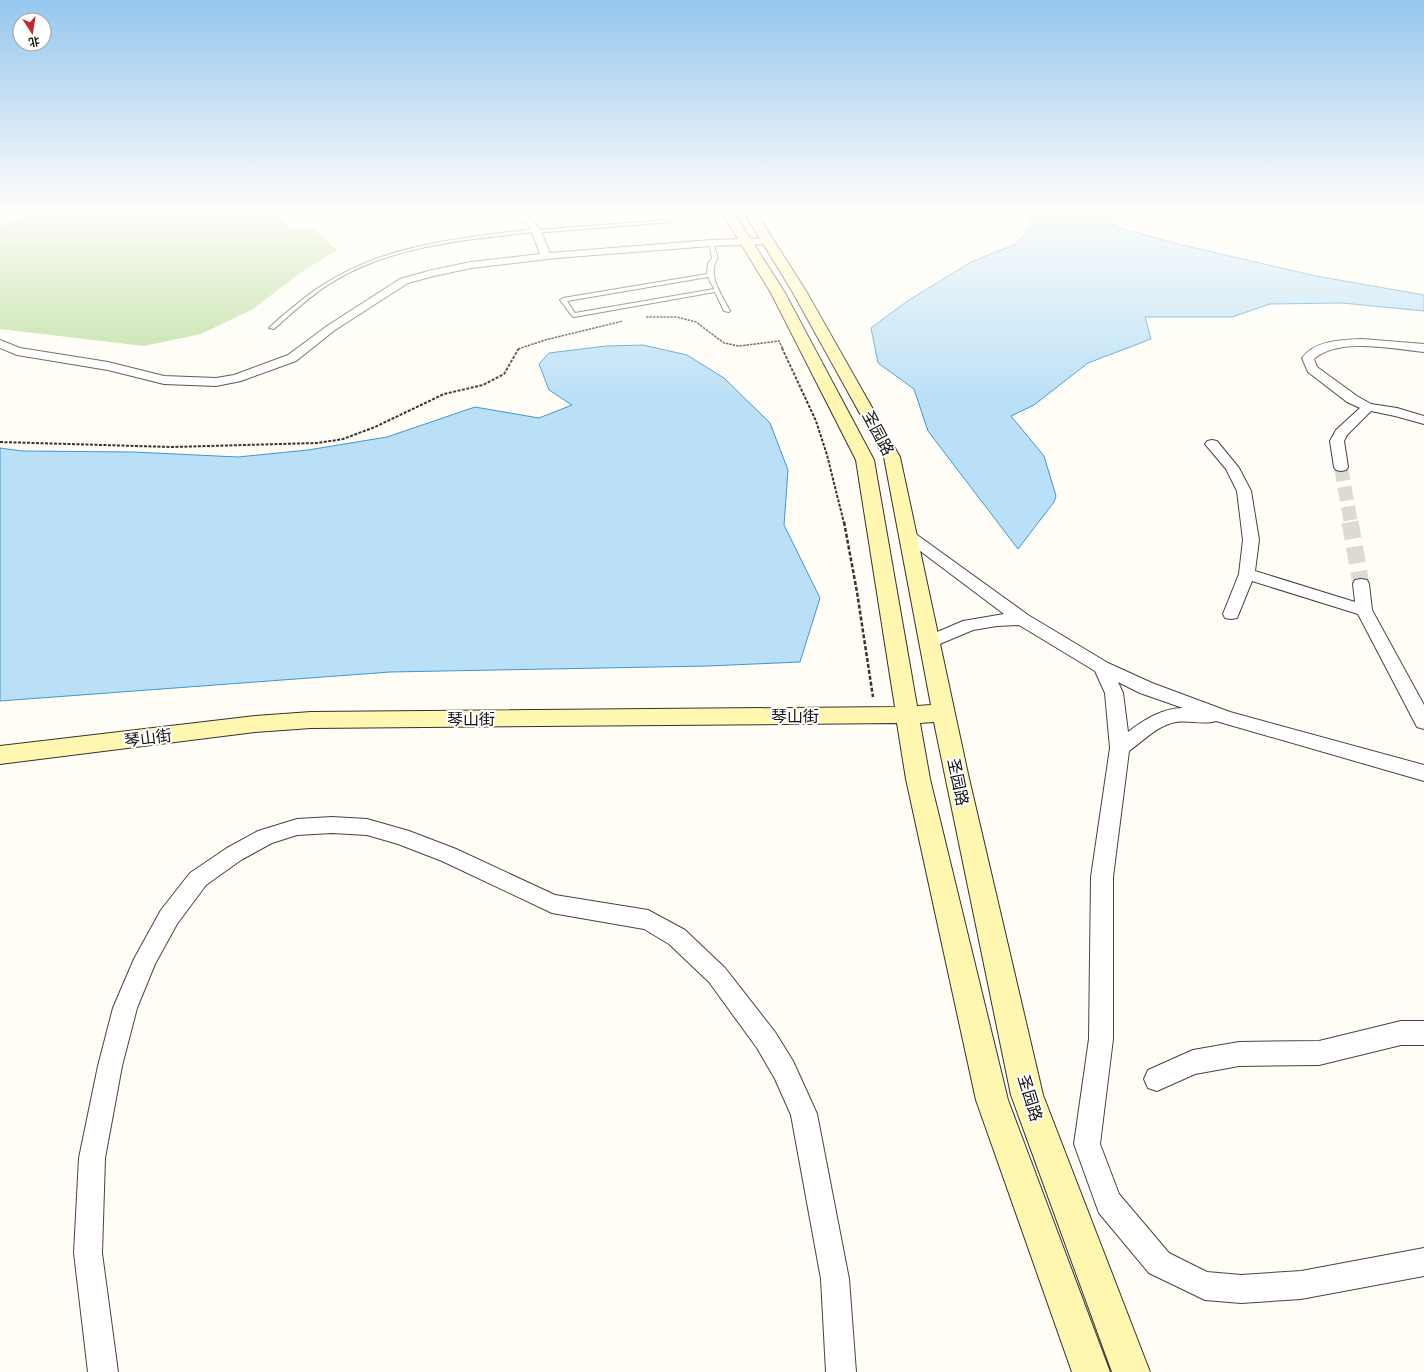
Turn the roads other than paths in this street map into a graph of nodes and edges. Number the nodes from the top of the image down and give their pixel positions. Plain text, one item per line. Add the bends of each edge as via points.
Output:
1 (341, 275) edge
2 (423, 275) edge
3 (710, 275) joint
4 (771, 275) edge
5 (785, 275) edge
6 (717, 290) junction
7 (727, 311) dead end
8 (272, 328) dead end
9 (0, 344) edge
10 (1424, 348) edge
11 (17, 351) junction
12 (0, 354) edge
13 (1368, 406) junction
14 (1424, 420) edge
15 (1212, 444) dead end
16 (1340, 467) tunnel mouth
17 (908, 535) junction
18 (1247, 574) junction
19 (1361, 584) tunnel mouth
20 (1364, 610) junction
21 (1231, 614) dead end
22 (1022, 619) junction
23 (929, 642) junction
24 (1102, 667) junction
25 (1417, 696) edge
26 (944, 713) junction
27 (908, 715) junction
28 (1225, 717) junction
29 (1424, 722) edge
30 (1120, 748) junction
31 (0, 755) edge
32 (1424, 773) edge
33 (1424, 1033) edge
34 (1157, 1079) dead end
35 (1424, 1262) edge
36 (103, 1372) edge
37 (841, 1372) edge
38 (1091, 1372) edge
39 (1132, 1372) edge

1 - 8 lane via 313,293
2 - 11 street via 404,281 331,328 292,358 223,381 164,380 108,366
3 - 6 lane
3 - 6 lane via 563,300 574,315
4 - 27 street, 圣园路 via 865,460
5 - 17 street, 圣园路 via 799,291 892,457
6 - 7 lane
9 - 11 street
10 - 13 street via 1339,343 1312,352 1308,358 1312,369 1352,398
11 - 12 street
13 - 14 street
13 - 16 street via 1336,441
15 - 18 street via 1232,468 1244,491 1251,540
17 - 22 street
17 - 23 street, 圣园路
18 - 20 street
18 - 21 street
19 - 20 street
20 - 25 street
22 - 23 street via 997,620 969,626
22 - 24 street
23 - 26 street, 圣园路
24 - 28 street via 1146,688
24 - 30 street via 1114,693
25 - 29 street
26 - 27 street, 琴山街
26 - 39 street, 圣园路 via 1027,1095
27 - 31 street, 琴山街 via 311,720 255,724
27 - 38 street, 圣园路 via 918,779 992,1100
28 - 30 street via 1174,715 1150,725
28 - 32 street
30 - 35 street via 1102,876 1101,1039 1087,1144 1109,1203 1159,1263 1205,1286 1241,1289 1301,1286
33 - 34 street via 1401,1033 1319,1054 1239,1054 1193,1062
36 - 37 street via 88,1252 92,1158 110,1066 125,1008 145,959 169,917 198,879 234,854 265,837 297,827 332,825 367,827 402,837 449,855 552,904 648,920 677,938 717,975 766,1040 784,1070 804,1114 835,1279

